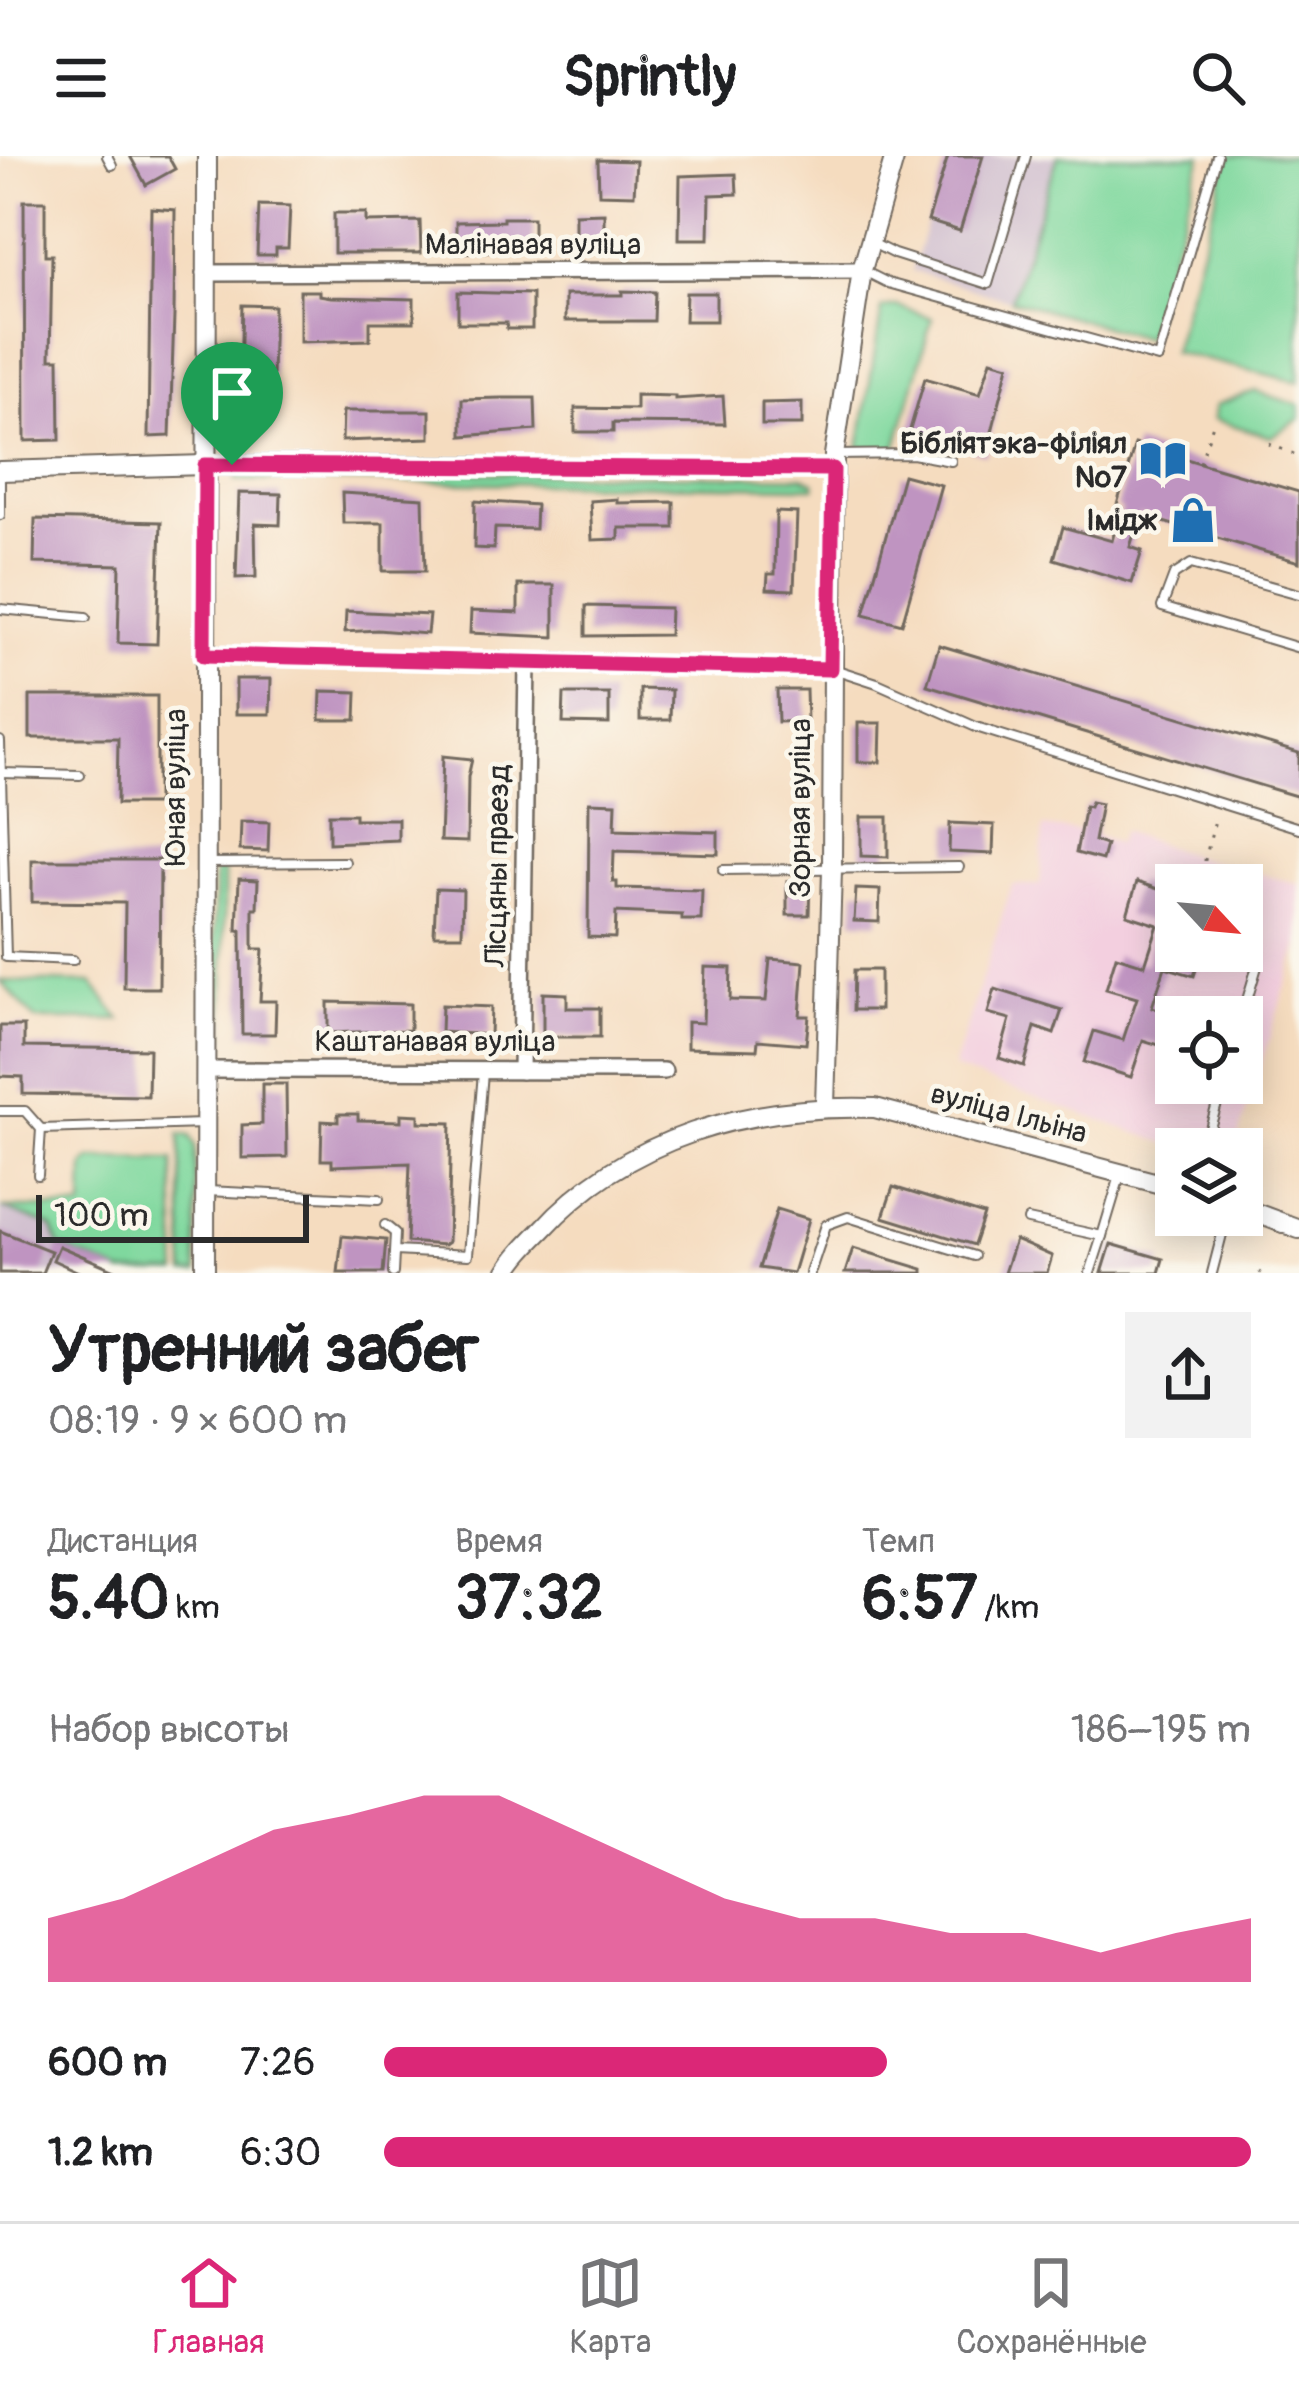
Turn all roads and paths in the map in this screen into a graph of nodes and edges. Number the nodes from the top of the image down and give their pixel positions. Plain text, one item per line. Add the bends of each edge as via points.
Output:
1 (207, 156) edge
2 (895, 156) edge
3 (1026, 156) edge
4 (1217, 156) edge
5 (869, 241) junction
6 (862, 270) junction
7 (205, 273) junction
8 (1213, 424) dead end
9 (1269, 443) dead end
10 (1299, 455) edge
11 (951, 461) dead end
12 (833, 462) junction
13 (1200, 463) dead end
14 (205, 465) junction
15 (476, 466) joint
16 (0, 471) edge
17 (0, 481) edge
18 (0, 515) edge
19 (1299, 594) edge
20 (0, 609) edge
21 (86, 617) dead end
22 (1299, 648) edge
23 (204, 655) junction
24 (526, 662) junction
25 (830, 669) junction
26 (0, 741) edge
27 (1, 773) edge
28 (80, 775) dead end
29 (1219, 803) junction
30 (1299, 828) edge
31 (345, 862) dead end
32 (205, 863) junction
33 (1205, 864) edge
34 (959, 867) dead end
35 (723, 870) dead end
36 (832, 870) junction
37 (73, 960) dead end
38 (206, 1070) junction
39 (483, 1071) junction
40 (521, 1071) junction
41 (664, 1071) dead end
42 (825, 1106) junction
43 (0, 1111) edge
44 (205, 1124) junction
45 (41, 1130) junction
46 (1121, 1174) junction
47 (38, 1175) dead end
48 (1155, 1183) edge
49 (205, 1191) junction
50 (380, 1199) dead end
51 (1263, 1215) edge
52 (1028, 1220) dead end
53 (385, 1225) dead end
54 (1299, 1228) edge
55 (1102, 1236) junction
56 (1222, 1236) edge
57 (395, 1251) junction
58 (974, 1256) dead end
59 (205, 1273) edge
60 (393, 1273) edge
61 (506, 1273) edge
62 (810, 1273) edge
63 (1090, 1273) edge
64 (1212, 1273) edge

1 - 7 street, Юная вуліца
2 - 5 street, Зорная вуліца
3 - 5 lane via 988,284
4 - 6 lane via 1157,358
5 - 6 street, Зорная вуліца
6 - 7 street, Малінавая вуліца
6 - 12 street, Зорная вуліца
7 - 14 street, Юная вуліца
8 - 13 path
9 - 10 path
11 - 12 lane via 913,454
12 - 15 street
12 - 25 street, Зорная вуліца
14 - 15 street
14 - 16 street
14 - 23 street, Юная вуліца
17 - 18 lane
19 - 22 lane via 1191,564 1174,575 1162,608
20 - 21 lane
23 - 24 street
23 - 32 street, Юная вуліца
24 - 25 street
24 - 40 street, Лісцяны праезд
25 - 29 lane via 976,727
25 - 36 street, Зорная вуліца
26 - 27 lane
27 - 28 lane
27 - 37 lane via 6,957
29 - 30 lane
29 - 33 path
31 - 32 lane
32 - 38 street, Юная вуліца
34 - 36 lane
35 - 36 lane
36 - 42 street, Зорная вуліца
38 - 39 street, Каштанавая вуліца
38 - 44 street, Юная вуліца
39 - 40 street, Каштанавая вуліца
39 - 57 lane via 468,1255
40 - 41 street, Каштанавая вуліца
42 - 46 street, вуліца Ільіна via 874,1108
42 - 61 street via 682,1135 608,1170 560,1209
43 - 45 lane via 25,1111
44 - 45 lane
44 - 49 street, Юная вуліца
45 - 47 lane
46 - 48 street, вуліца Ільіна
46 - 55 lane
49 - 50 lane
49 - 59 street, Юная вуліца
51 - 54 street
52 - 55 lane
53 - 57 lane via 395,1233
55 - 63 lane
56 - 64 lane
57 - 60 lane
58 - 62 lane via 848,1216 826,1225

